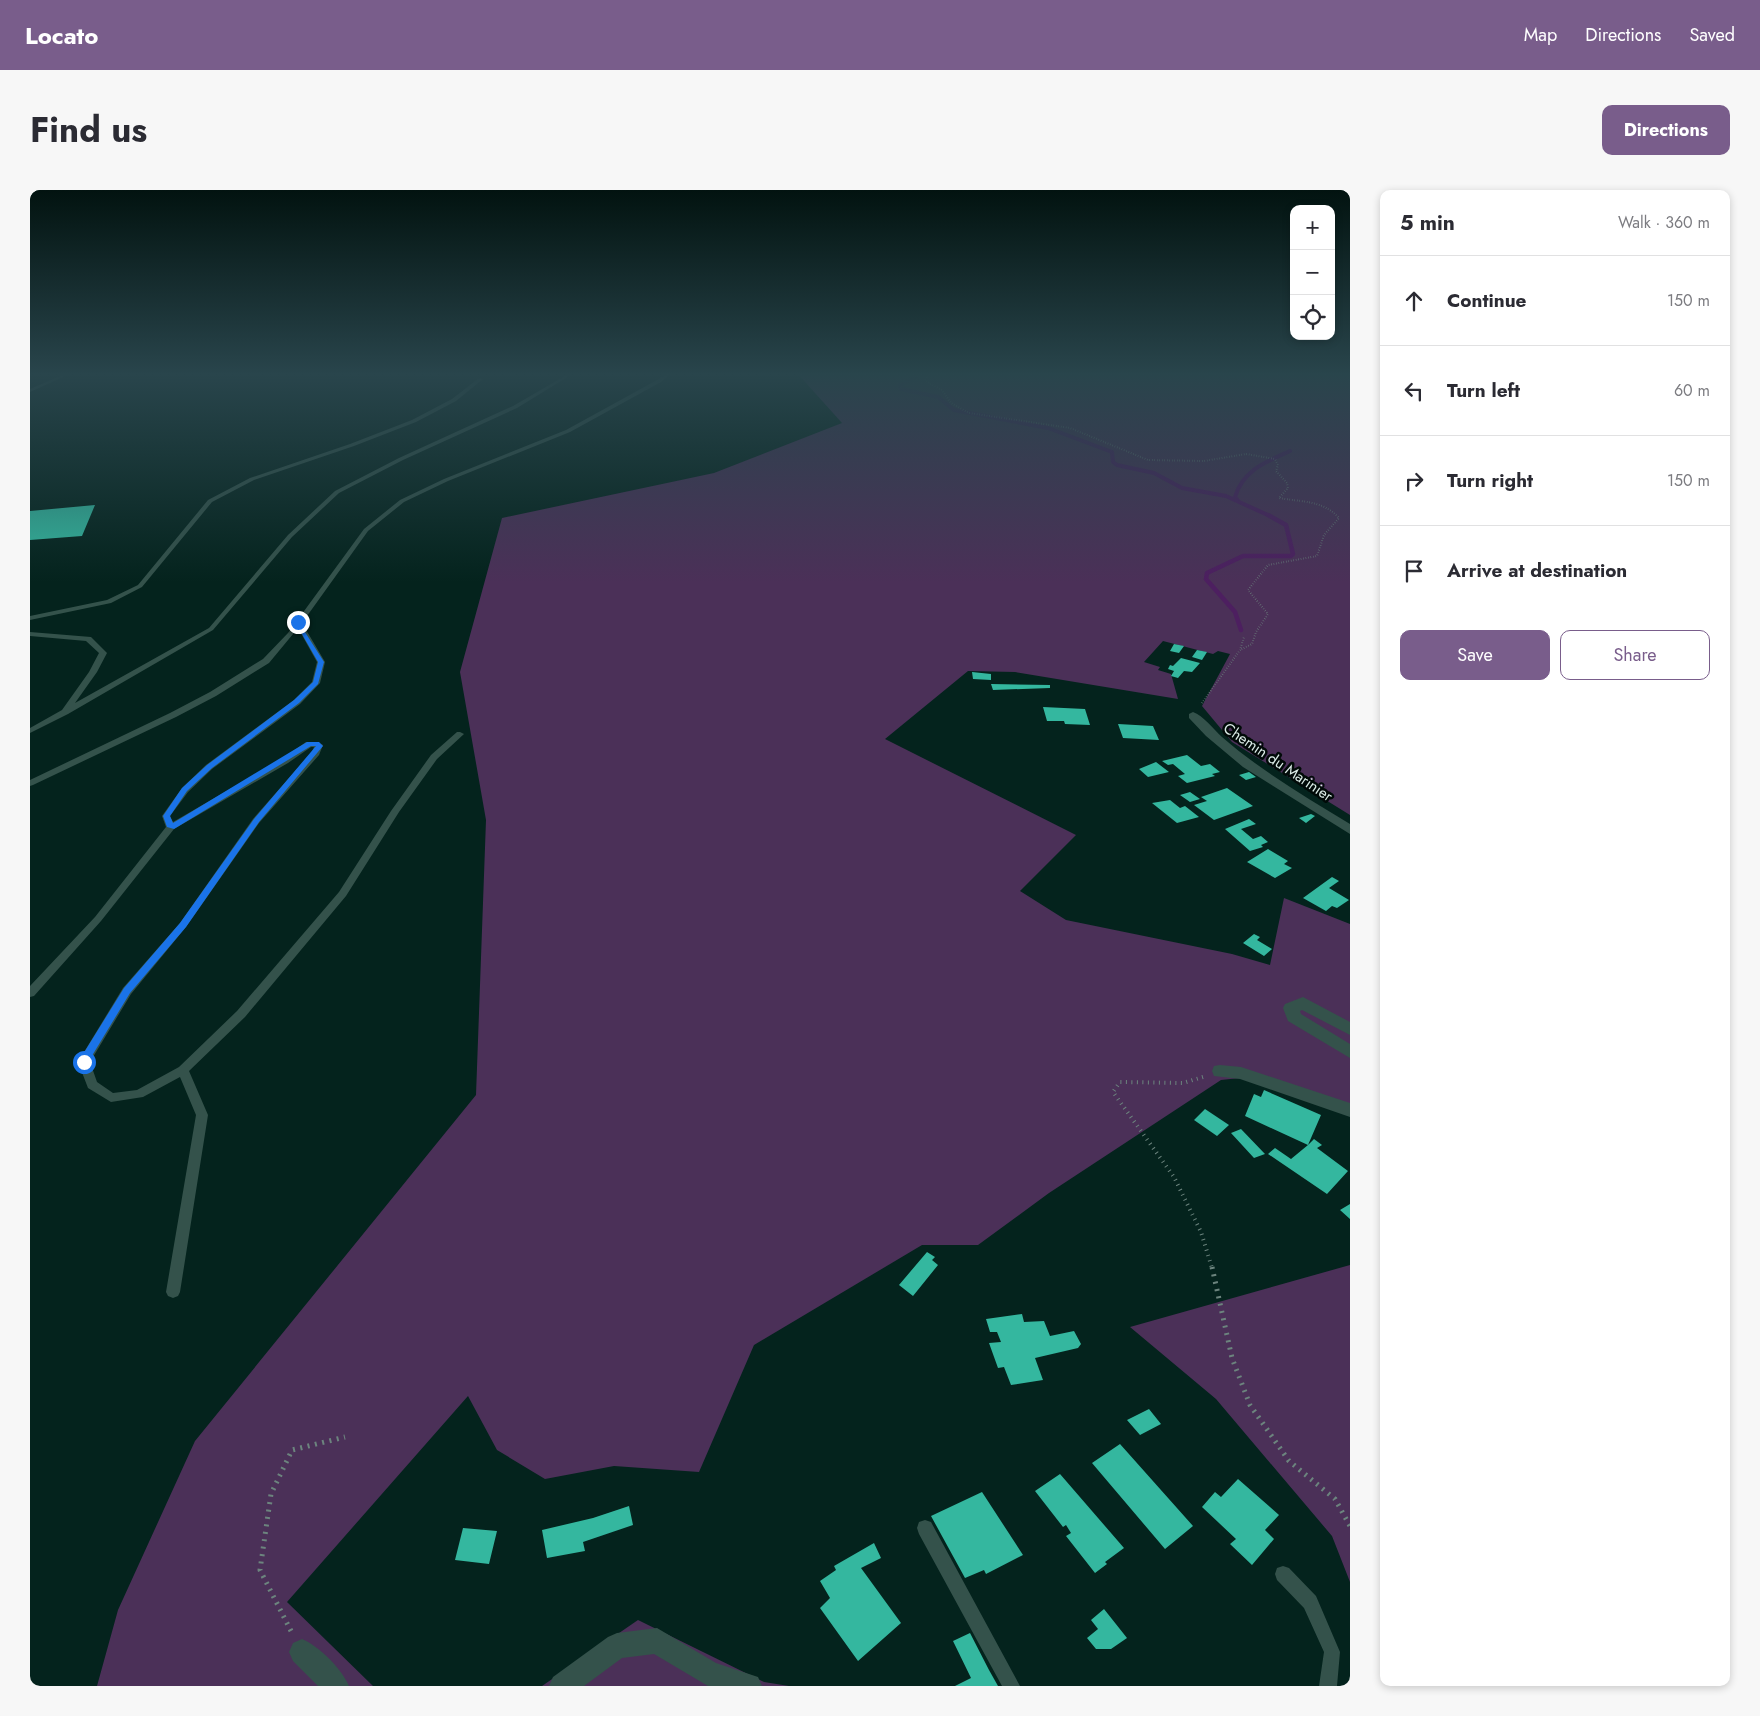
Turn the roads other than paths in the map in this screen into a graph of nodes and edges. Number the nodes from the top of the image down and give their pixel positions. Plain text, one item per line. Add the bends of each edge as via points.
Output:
1 (353, 443) edge
2 (436, 443) edge
3 (539, 443) edge
4 (30, 618) edge
5 (298, 622) junction
6 (30, 634) edge
7 (65, 712) junction
8 (1192, 716) road end
9 (30, 731) edge
10 (460, 734) dead end
11 (30, 783) edge
12 (171, 827) junction
13 (1350, 830) edge
14 (30, 993) edge
15 (1350, 1029) edge
16 (1350, 1052) edge
17 (183, 1070) junction
18 (1220, 1071) road end
19 (1350, 1110) edge
20 (173, 1292) dead end
21 (925, 1528) dead end
22 (1283, 1574) dead end
23 (302, 1652) road end
24 (336, 1686) edge
25 (562, 1686) edge
26 (749, 1686) edge
27 (1011, 1686) edge
28 (1328, 1686) edge

1 - 4 lane via 252,479 210,501 140,586 109,602
2 - 7 lane via 337,492 290,536 211,629
3 - 5 lane via 402,501 366,530
5 - 11 lane via 266,661 212,694
5 - 12 lane via 321,662 316,683 296,702 209,767 185,790 166,816
6 - 7 lane via 88,638 103,653
7 - 9 lane
8 - 13 street, Chemin du Marinier via 1211,737 1236,756
10 - 17 lane via 428,765 343,894 241,1014
12 - 14 lane via 98,919
12 - 17 lane via 309,744 319,744 316,753 256,821 183,925 127,990 84,1062 92,1086 111,1098 139,1094
15 - 16 street via 1303,1003 1291,1008 1294,1017
17 - 20 lane via 202,1115
18 - 19 street via 1241,1073
21 - 27 lane
22 - 28 lane via 1310,1602 1332,1652
23 - 24 street
25 - 26 street via 617,1646 657,1641 710,1674

